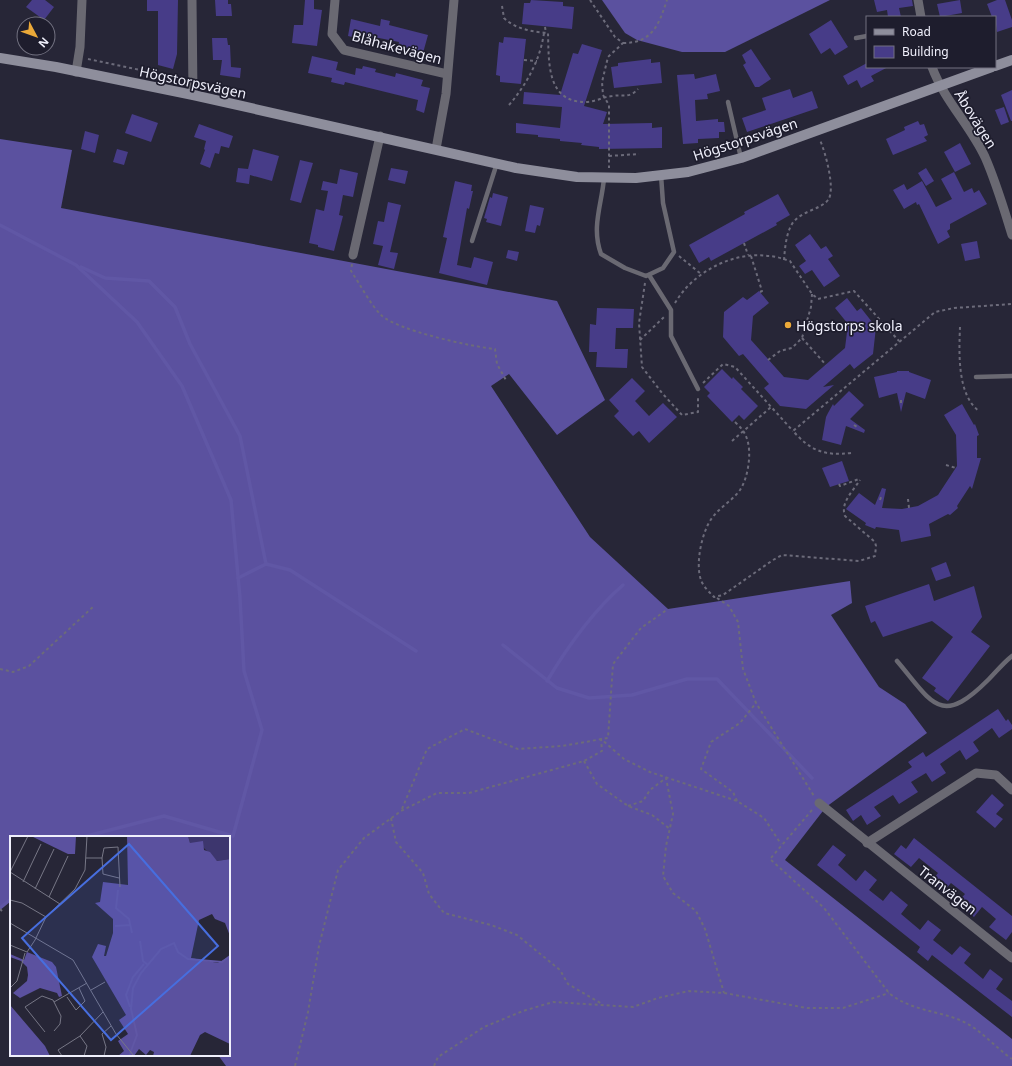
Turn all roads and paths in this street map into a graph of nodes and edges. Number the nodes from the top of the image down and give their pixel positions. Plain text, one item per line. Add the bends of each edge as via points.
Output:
1 (82, 0) edge
2 (192, 0) edge
3 (335, 0) edge
4 (454, 0) edge
5 (590, 0) edge
6 (667, 0) edge
7 (918, 0) edge
8 (502, 6) dead end
9 (921, 16) edge
10 (546, 26) dead end
11 (545, 33) junction
12 (866, 36) edge
13 (856, 38) dead end
14 (623, 43) junction
15 (78, 56) junction
16 (0, 58) edge
17 (524, 60) dead end
18 (1012, 60) edge
19 (537, 61) junction
20 (996, 66) edge
21 (932, 68) edge
22 (989, 68) edge
23 (76, 72) junction
24 (447, 74) junction
25 (192, 81) junction
26 (940, 86) junction
27 (638, 89) dead end
28 (193, 95) junction
29 (605, 98) junction
30 (728, 102) dead end
31 (509, 105) dead end
32 (380, 136) junction
33 (825, 136) dead end
34 (436, 149) junction
35 (639, 154) dead end
36 (609, 156) junction
37 (741, 158) junction
38 (496, 163) junction
39 (617, 169) dead end
40 (606, 173) junction
41 (661, 175) junction
42 (1012, 235) edge
43 (472, 241) dead end
44 (744, 243) dead end
45 (674, 252) junction
46 (353, 255) joint
47 (750, 256) junction
48 (784, 260) junction
49 (702, 274) junction
50 (647, 275) junction
51 (760, 292) dead end
52 (812, 294) junction
53 (1012, 304) edge
54 (671, 310) junction
55 (960, 327) dead end
56 (802, 338) junction
57 (640, 340) junction
58 (899, 341) junction
59 (768, 360) dead end
60 (826, 365) dead end
61 (1012, 376) edge
62 (976, 377) dead end
63 (507, 382) dead end
64 (698, 388) junction
65 (902, 399) dead end
66 (901, 403) dead end
67 (772, 407) junction
68 (979, 411) dead end
69 (735, 422) dead end
70 (854, 425) dead end
71 (857, 427) dead end
72 (744, 431) junction
73 (793, 431) junction
74 (732, 441) dead end
75 (851, 453) dead end
76 (946, 466) dead end
77 (956, 468) dead end
78 (839, 484) dead end
79 (881, 497) dead end
80 (908, 499) dead end
81 (880, 500) dead end
82 (909, 508) dead end
83 (717, 598) junction
84 (94, 606) dead end
85 (668, 609) dead end
86 (1012, 656) edge
87 (897, 660) dead end
88 (0, 669) edge
89 (756, 703) junction
90 (601, 740) junction
91 (584, 761) junction
92 (666, 778) junction
93 (1012, 790) edge
94 (737, 801) junction
95 (819, 803) junction
96 (628, 806) junction
97 (401, 811) junction
98 (391, 818) junction
99 (670, 829) junction
100 (781, 844) junction
101 (867, 844) junction
102 (1012, 958) edge
103 (724, 993) junction
104 (889, 993) junction
105 (602, 1004) junction
106 (1012, 1060) edge
107 (295, 1066) edge
108 (434, 1066) edge

1 - 15 street
2 - 25 street
3 - 24 street, Blåhakevägen via 332,34 344,50
4 - 24 street
5 - 14 path via 615,37
6 - 14 path via 659,24 650,34 638,41
7 - 9 street
8 - 11 path via 504,18 508,23
10 - 11 path
11 - 19 path
11 - 29 path via 548,33 552,80 557,88 578,101
12 - 13 lane
14 - 29 path via 608,57 602,82
15 - 23 street
15 - 25 path
16 - 23 street, Högstorpsvägen
17 - 19 path
18 - 20 street
19 - 31 path
21 - 26 street, Åbovägen
22 - 26 street, Högstorpsvägen
23 - 28 street, Högstorpsvägen
24 - 34 street
25 - 28 street
26 - 37 street, Högstorpsvägen
26 - 42 street, Åbovägen via 985,157
27 - 29 path via 634,94 627,96 613,95
28 - 32 street, Högstorpsvägen
29 - 36 path via 609,105
30 - 37 lane
32 - 34 street, Högstorpsvägen
32 - 46 street
33 - 48 path via 819,138 831,193 828,200 792,223 787,236
34 - 38 street, Högstorpsvägen
35 - 36 path
36 - 40 path
37 - 41 street, Högstorpsvägen via 688,172
38 - 40 street, Högstorpsvägen via 548,174
38 - 43 lane
39 - 40 path
40 - 41 street, Högstorpsvägen via 636,178
40 - 50 lane via 598,209 596,241 601,254 625,268
41 - 45 lane via 663,203
44 - 47 path
45 - 49 path
45 - 50 lane via 663,268
46 - 63 path via 351,271 381,315 401,327 475,347 495,348 497,364
47 - 48 path via 769,256
47 - 49 path via 722,262
47 - 51 path via 762,290
48 - 52 path via 790,261
49 - 54 path via 681,293
50 - 54 lane
50 - 57 path via 639,323
52 - 56 path
52 - 58 path via 818,299 854,291
53 - 58 path via 954,308 935,312
54 - 57 path
54 - 64 lane via 671,336
55 - 68 path via 959,360 963,383 969,400
56 - 59 path via 792,348 780,351
56 - 60 path
57 - 64 path via 642,367 682,415 698,412
58 - 73 path
61 - 62 lane
64 - 67 path via 723,364 728,365 735,367
65 - 66 path
67 - 72 path
67 - 73 path
69 - 72 path
70 - 71 path
72 - 74 path
72 - 83 path via 748,441 745,478 740,490 712,518 702,538 700,579 706,589
73 - 75 path via 813,449 827,454
76 - 77 path
78 - 83 path via 840,486 860,479 843,506 843,511 845,516 875,542 875,556 859,561 782,555
79 - 81 path
80 - 82 path
83 - 89 path via 730,606 738,622 743,669
84 - 88 path via 29,666 13,672
85 - 90 path via 641,628 613,664 608,738
86 - 87 lane via 966,699 954,706 940,706 928,697
89 - 94 path via 740,723 712,742 701,769 733,792
89 - 95 path
90 - 91 path via 602,751
90 - 92 path via 624,759
90 - 97 path via 518,749 465,729 427,748
91 - 96 path via 597,784
91 - 97 path via 469,793 437,793
92 - 94 path
92 - 96 path via 650,790 643,801
92 - 99 path via 673,814
93 - 101 street via 996,775 976,773
94 - 100 path via 764,818
95 - 100 path via 805,815
95 - 101 street, Tranvägen
96 - 99 path via 652,815
97 - 98 path
98 - 105 path via 396,842 423,873 429,894 444,913 491,925 517,935 560,970 568,984
98 - 107 path via 364,838 338,870 318,946 308,1012
99 - 103 path via 663,876 673,893 696,911 705,929
100 - 104 path via 770,859 824,908
101 - 102 street, Tranvägen
103 - 104 path via 807,1008 843,1008
103 - 105 path via 689,991 633,1007
104 - 106 path via 897,1000 920,1010 949,1015 967,1023
105 - 108 path via 553,1002 523,1011 484,1027 458,1042 438,1057

